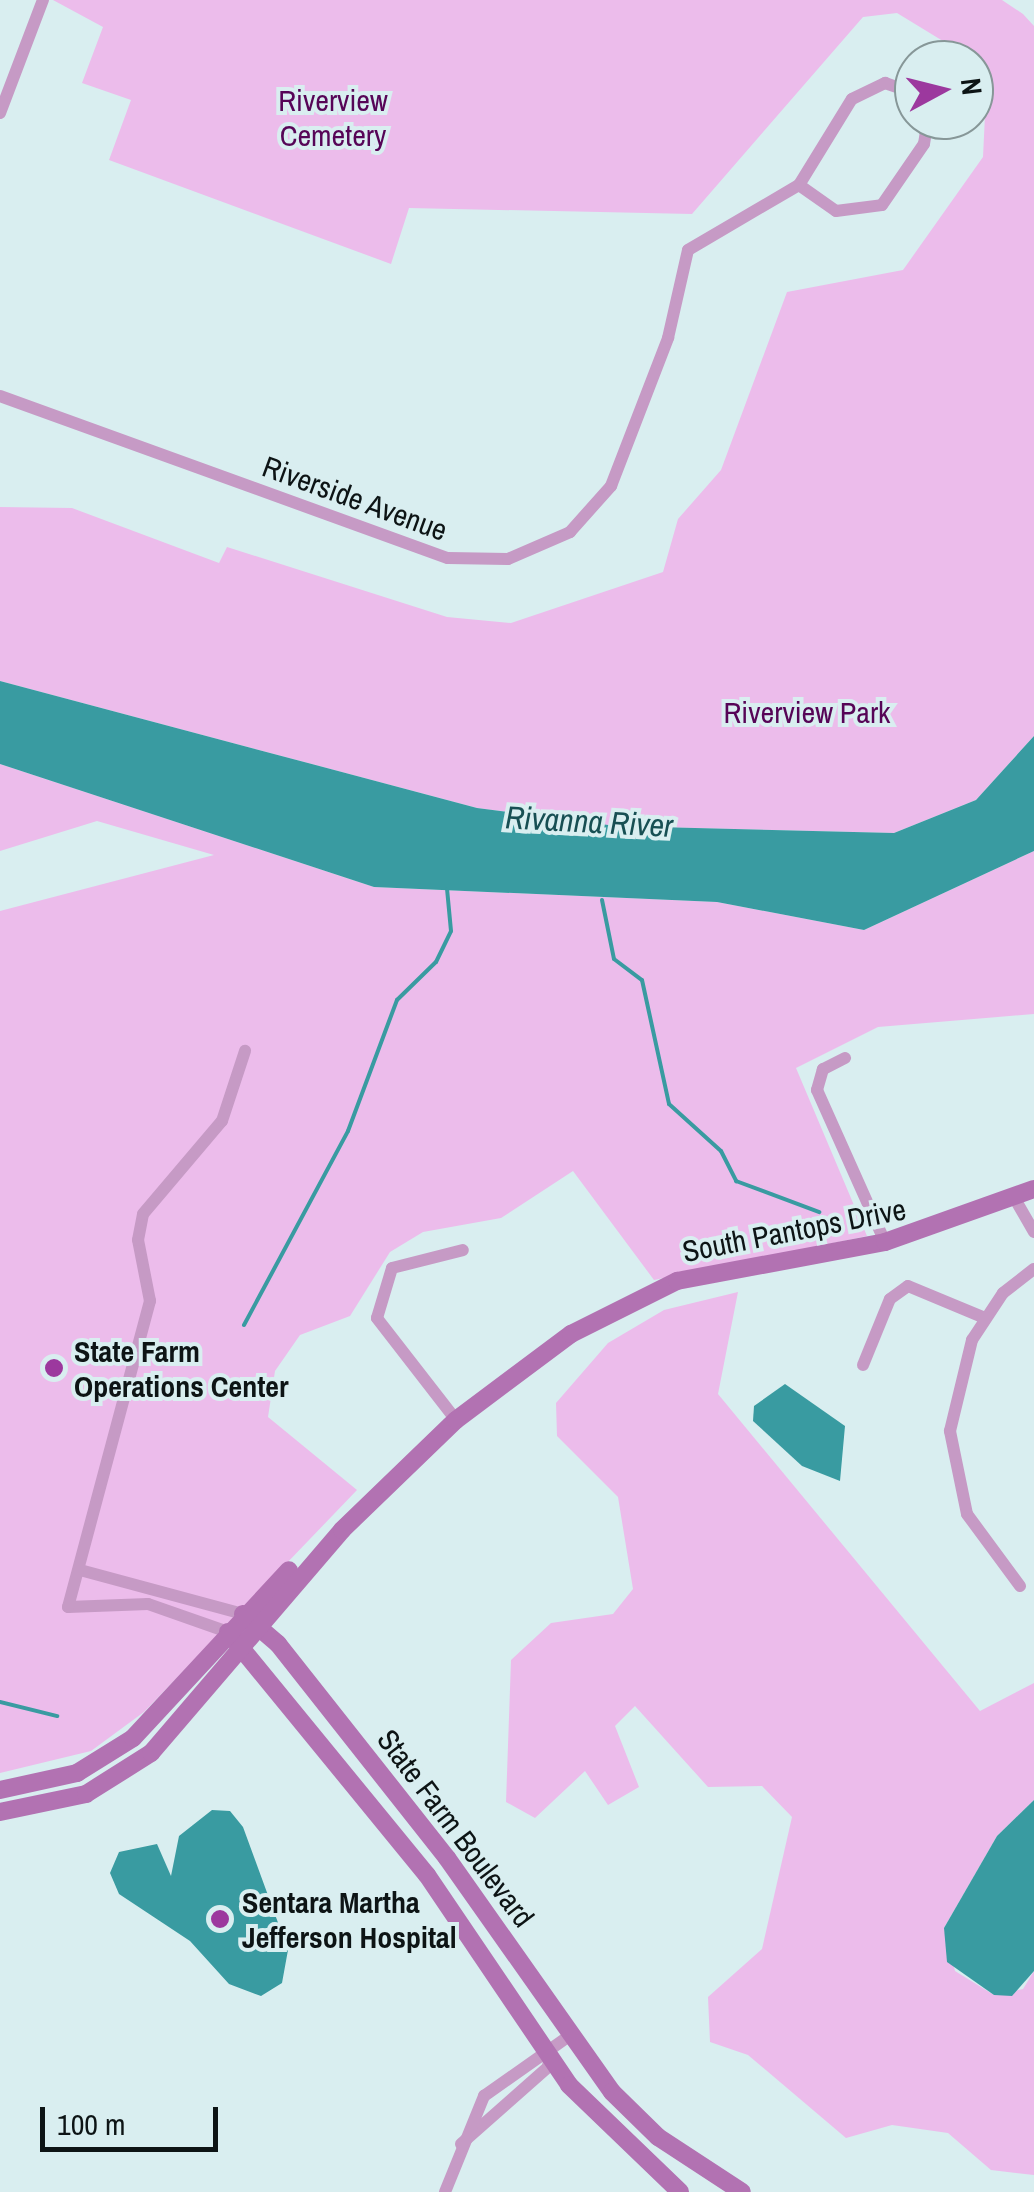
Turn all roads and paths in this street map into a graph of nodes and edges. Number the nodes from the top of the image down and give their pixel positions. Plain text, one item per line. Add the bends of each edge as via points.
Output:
1 (43, 0) edge
2 (894, 86) edge
3 (0, 113) edge
4 (925, 140) edge
5 (798, 185) junction
6 (0, 396) edge
7 (245, 1051) dead end
8 (845, 1058) dead end
9 (1028, 1195) edge
10 (1034, 1232) edge
11 (885, 1242) junction
12 (463, 1250) dead end
13 (1034, 1269) edge
14 (985, 1318) junction
15 (863, 1366) dead end
16 (456, 1420) junction
17 (80, 1570) junction
18 (1020, 1586) dead end
19 (249, 1618) junction
20 (235, 1638) junction
21 (0, 1790) edge
22 (0, 1812) edge
23 (569, 2036) junction
24 (550, 2051) junction
25 (461, 2144) junction
26 (445, 2192) edge
27 (680, 2192) edge
28 (742, 2192) edge

1 - 3 street
2 - 5 street via 885,82 852,99
4 - 5 street via 882,205 836,211
5 - 6 street, Riverside Avenue via 688,250 672,328 610,486 570,532 508,559 448,558
7 - 17 street via 222,1121 143,1214 138,1240 150,1301
8 - 11 street via 822,1069 818,1090
9 - 10 street
9 - 11 street, South Pantops Drive
11 - 16 street, South Pantops Drive via 710,1272 646,1293 538,1355
12 - 16 street via 392,1268 377,1318
13 - 14 street
14 - 15 street via 908,1286 890,1298
14 - 18 street via 956,1384 951,1450 976,1531
16 - 19 street, South Pantops Drive
17 - 19 street
17 - 20 street via 68,1607 148,1604
19 - 20 street, South Pantops Drive
19 - 23 street, State Farm Boulevard via 447,1858
20 - 21 street via 133,1738 77,1772
20 - 22 street via 151,1753 86,1794
20 - 24 street, State Farm Boulevard via 428,1875
23 - 24 street
23 - 28 street, State Farm Boulevard via 658,2138
24 - 25 street via 548,2067
24 - 25 street via 536,2051 484,2096
24 - 27 street, State Farm Boulevard via 620,2144
25 - 26 street

